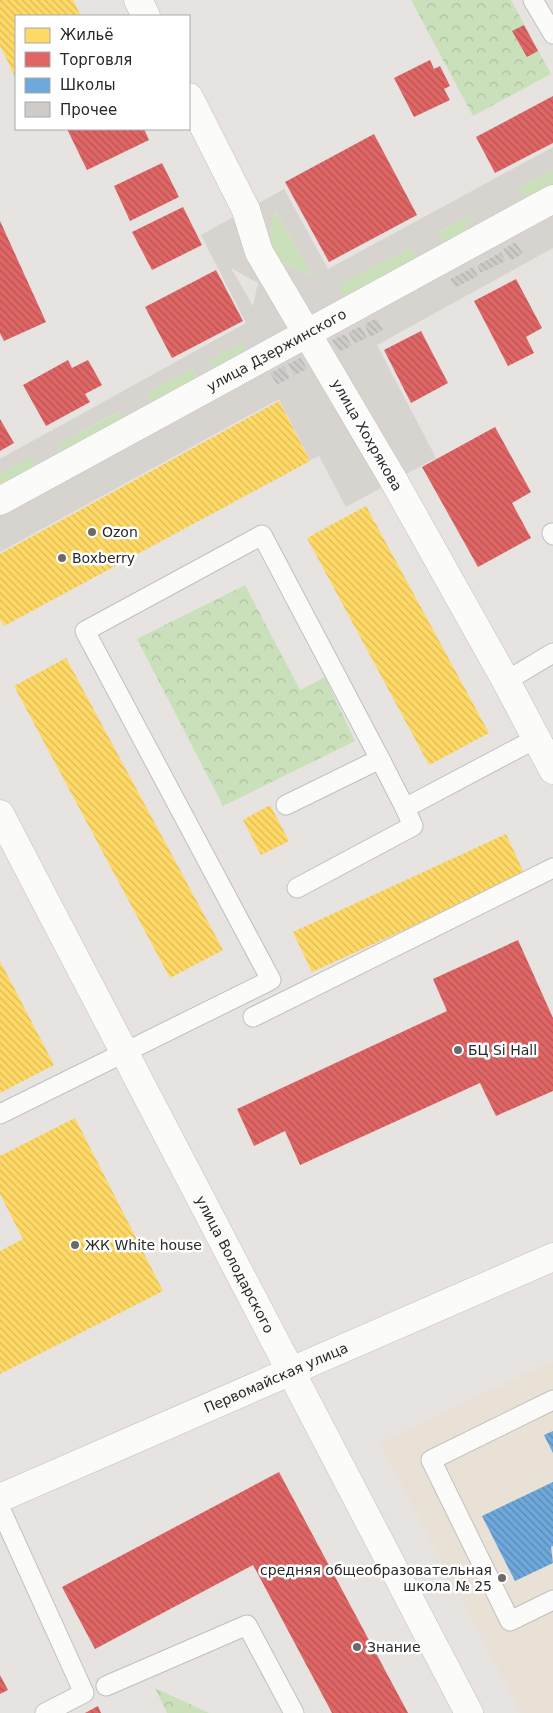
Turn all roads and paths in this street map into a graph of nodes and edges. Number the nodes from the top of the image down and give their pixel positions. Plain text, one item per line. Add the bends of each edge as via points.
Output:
1 (138, 0) edge
2 (534, 0) edge
3 (146, 15) edge
4 (553, 34) edge
5 (190, 99) edge
6 (553, 199) edge
7 (308, 333) junction
8 (0, 501) edge
9 (553, 653) edge
10 (506, 680) junction
11 (537, 738) junction
12 (380, 759) junction
13 (553, 770) edge
14 (286, 805) dead end
15 (405, 808) junction
16 (0, 814) edge
17 (553, 868) edge
18 (297, 888) dead end
19 (253, 1017) dead end
20 (122, 1052) junction
21 (0, 1114) edge
22 (553, 1256) edge
23 (291, 1372) junction
24 (553, 1400) edge
25 (0, 1498) edge
26 (0, 1508) edge
27 (553, 1600) edge
28 (106, 1686) dead end
29 (45, 1713) edge
30 (294, 1713) edge
31 (469, 1713) edge

1 - 3 street
2 - 4 lane
5 - 7 street, улица Хохрякова via 246,210 259,252
6 - 7 street, улица Дзержинского
7 - 8 street, улица Дзержинского
7 - 10 street, улица Хохрякова
9 - 10 lane
10 - 11 street, улица Хохрякова
11 - 13 street, улица Хохрякова
11 - 15 lane
12 - 14 lane
12 - 15 lane
12 - 20 lane via 262,535 85,630 271,980
15 - 18 lane via 413,826
16 - 20 street, улица Володарского
17 - 19 lane
20 - 21 lane
20 - 23 street, улица Володарского
22 - 23 street, Первомайская улица
23 - 25 street, Первомайская улица
23 - 31 street, улица Володарского
24 - 27 lane via 431,1460 510,1621
26 - 29 lane via 84,1693
28 - 30 lane via 247,1625

